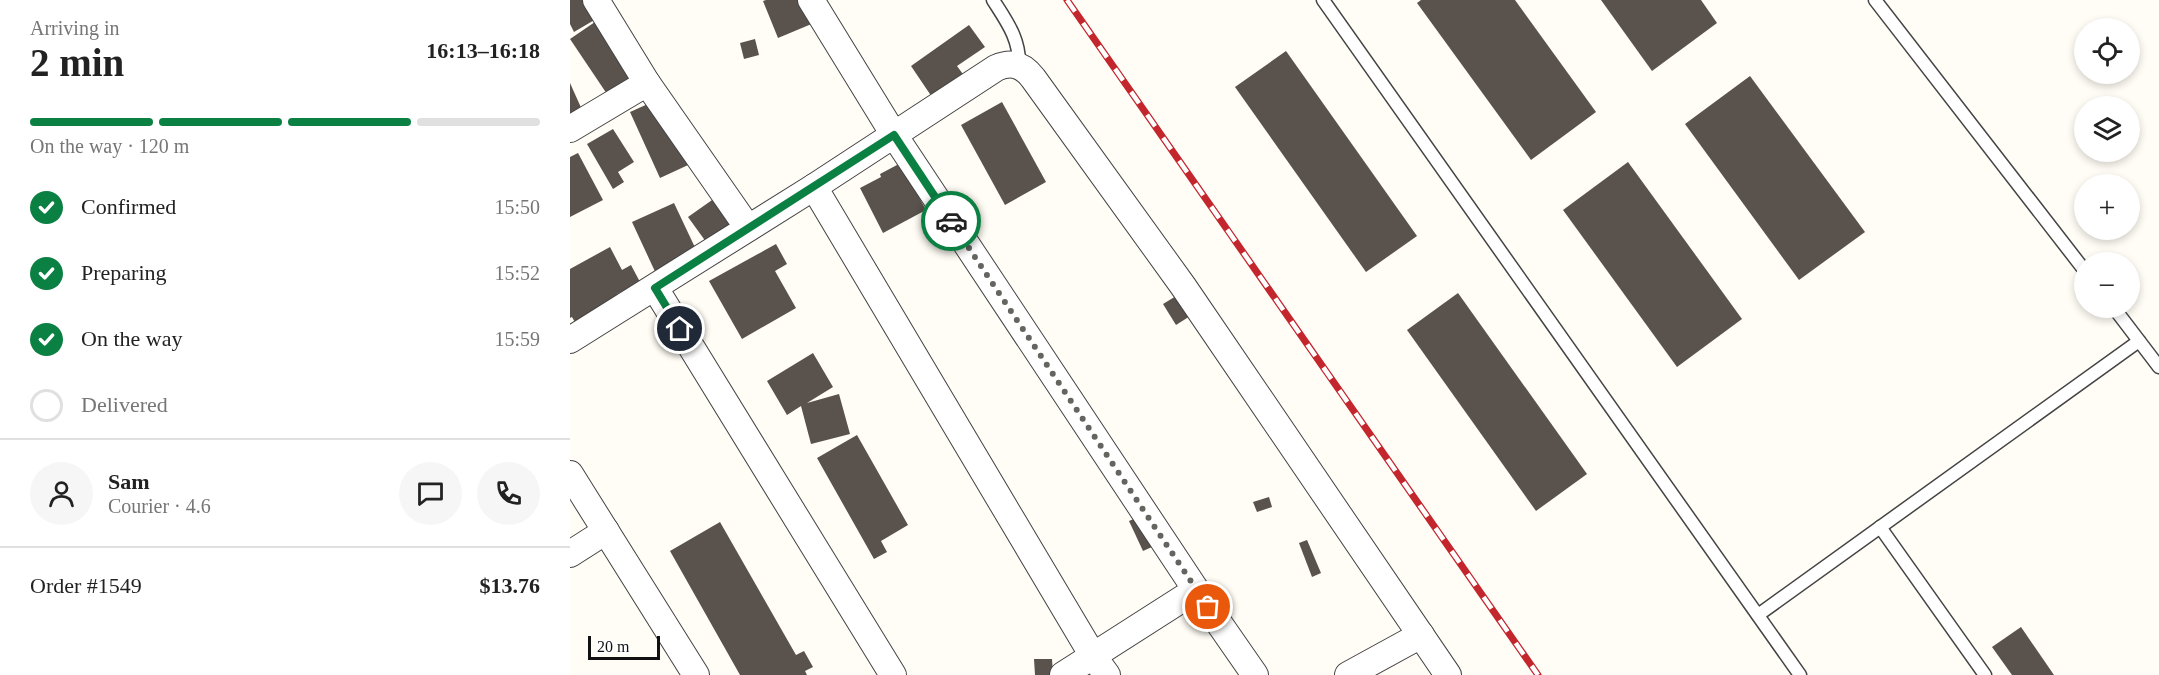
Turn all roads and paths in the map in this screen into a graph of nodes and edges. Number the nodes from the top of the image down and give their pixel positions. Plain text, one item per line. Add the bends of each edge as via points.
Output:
1 (596, 0) edge
2 (811, 0) edge
3 (993, 0) edge
4 (1323, 0) edge
5 (1875, 0) edge
6 (1019, 66) junction
7 (647, 82) junction
8 (570, 129) edge
9 (894, 135) junction
10 (814, 187) junction
11 (748, 228) junction
12 (2074, 257) edge
13 (655, 288) junction
14 (2122, 318) edge
15 (570, 340) edge
16 (2139, 341) junction
17 (2159, 367) edge
18 (570, 474) edge
19 (1880, 527) junction
20 (606, 531) junction
21 (570, 554) edge
22 (1196, 590) junction
23 (1758, 615) junction
24 (1421, 635) junction
25 (1100, 665) edge
26 (696, 675) edge
27 (893, 675) edge
28 (1063, 675) edge
29 (1255, 675) edge
30 (1348, 675) edge
31 (1448, 675) edge
32 (1800, 675) edge
33 (1985, 675) edge

1 - 7 street
2 - 9 street
3 - 6 lane via 1013,31
4 - 23 lane
5 - 12 lane
6 - 9 street via 996,68
6 - 24 street via 1033,78 1183,286
7 - 8 street
7 - 11 street
9 - 10 street
9 - 22 street
10 - 11 street
10 - 25 street
11 - 13 street
13 - 15 street
13 - 27 street
14 - 16 lane
16 - 17 lane
16 - 19 lane
18 - 20 street
19 - 23 lane
19 - 33 lane
20 - 21 street
20 - 26 street
22 - 25 street
22 - 29 street
23 - 32 lane
24 - 30 street
24 - 31 street
25 - 28 street

